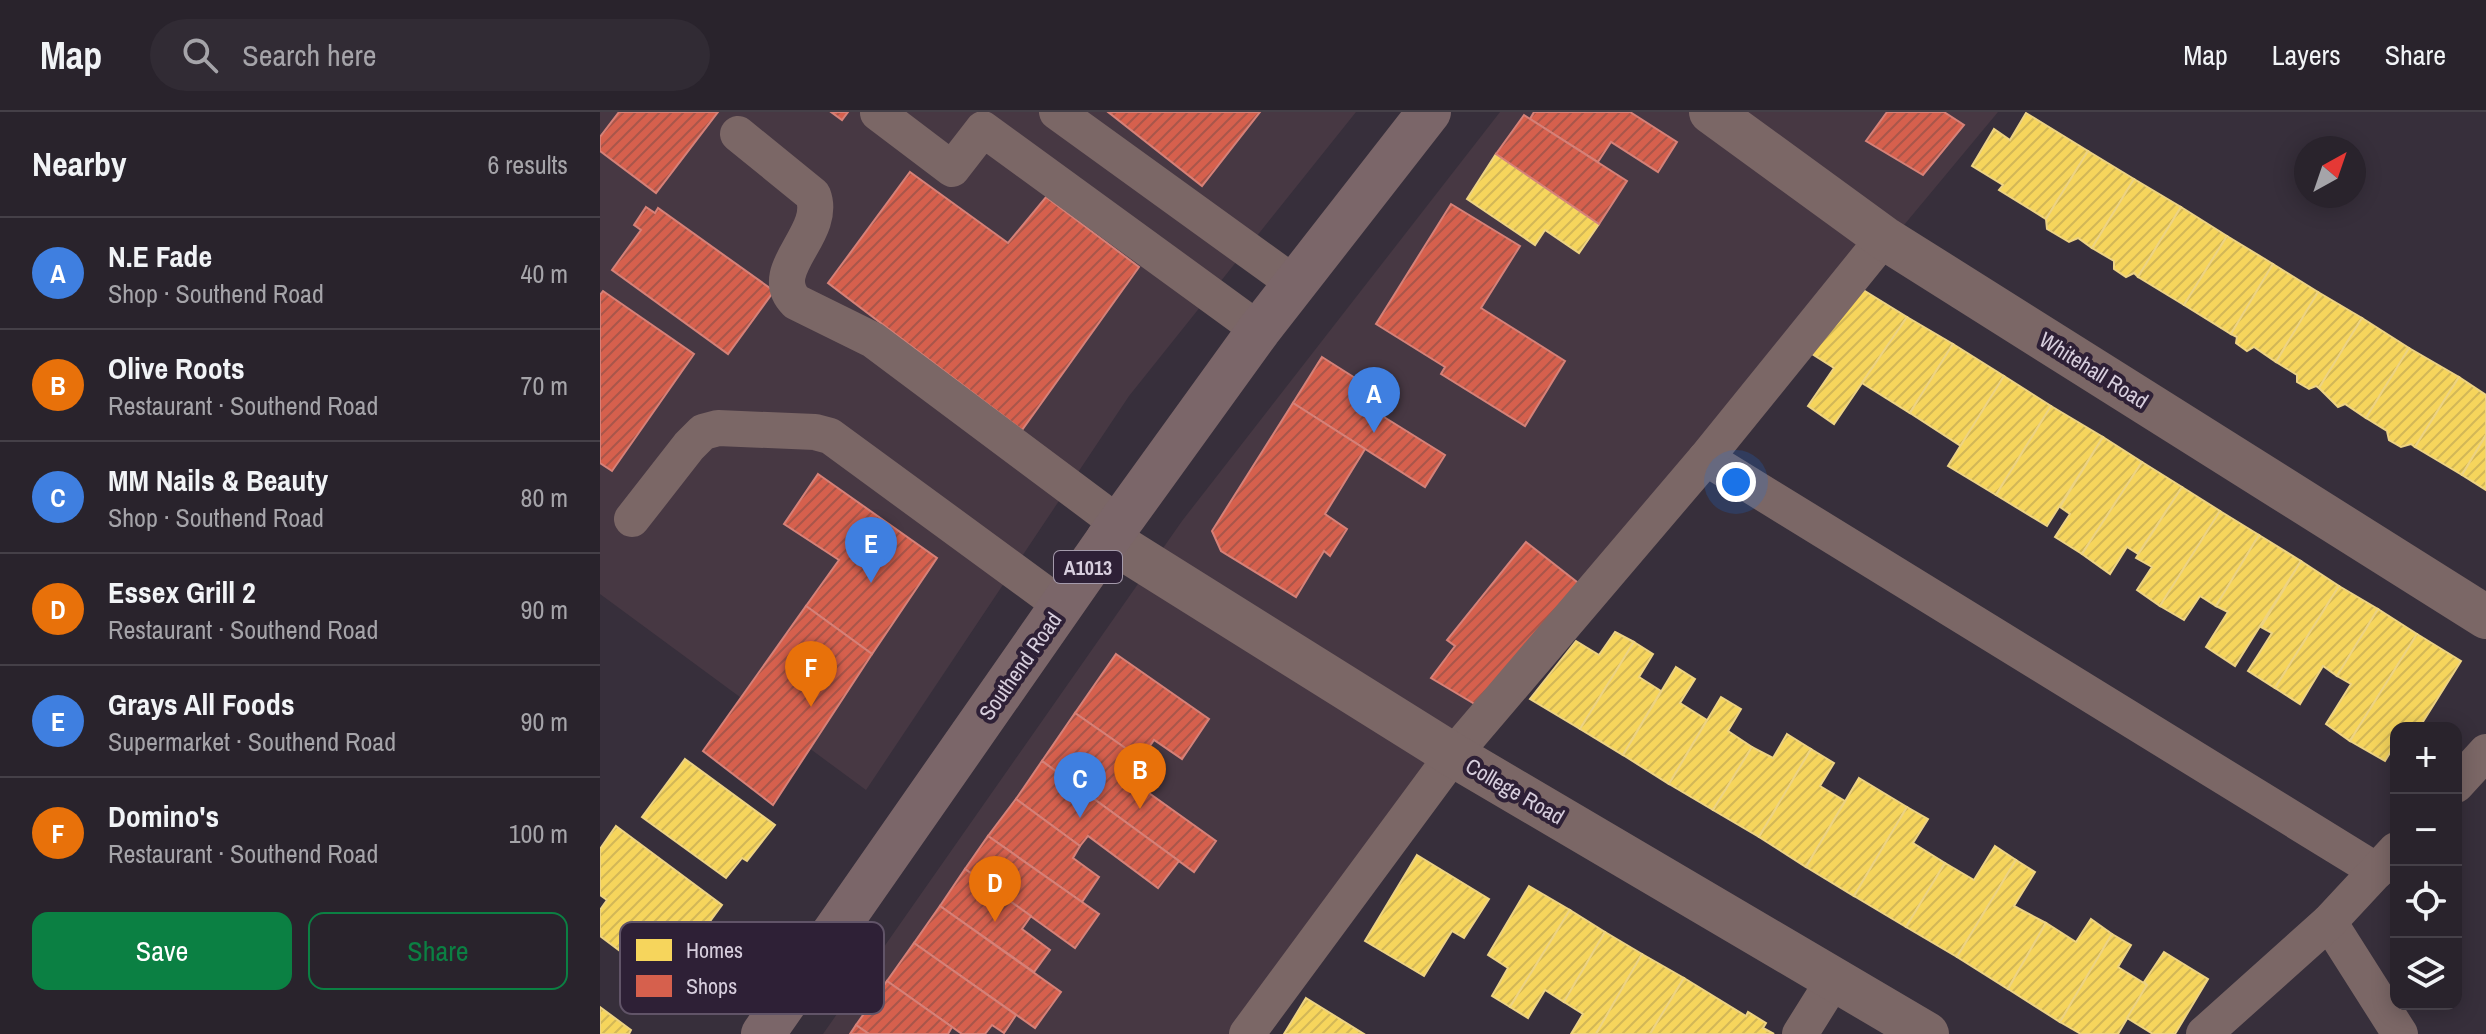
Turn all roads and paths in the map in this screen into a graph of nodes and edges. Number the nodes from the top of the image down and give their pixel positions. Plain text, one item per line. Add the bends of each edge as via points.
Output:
1 (1057, 112) edge
2 (1429, 112) edge
3 (1711, 112) edge
4 (878, 113) edge
5 (1101, 126) edge
6 (738, 134) dead end
7 (1884, 238) junction
8 (1295, 284) junction
9 (1259, 330) junction
10 (1706, 458) junction
11 (632, 519) dead end
12 (1114, 531) junction
13 (1062, 606) junction
14 (2486, 617) edge
15 (2486, 752) edge
16 (1453, 755) junction
17 (2462, 778) edge
18 (2386, 860) edge
19 (841, 922) edge
20 (2329, 922) junction
21 (1835, 978) junction
22 (777, 1014) edge
23 (763, 1034) edge
24 (1247, 1034) edge
25 (1800, 1034) edge
26 (1927, 1034) edge
27 (2204, 1034) edge
28 (2400, 1034) edge

1 - 5 lane
2 - 8 main road, Southend Road / A1013
3 - 7 street, Whitehall Road
4 - 9 lane via 952,169 983,129
5 - 8 lane
6 - 12 lane via 813,195 817,205 817,217 788,271 787,293 873,340
7 - 10 lane
7 - 14 street, Whitehall Road
8 - 9 main road, Southend Road / A1013
9 - 12 main road, Southend Road / A1013
10 - 16 lane
10 - 18 lane
11 - 13 lane via 703,432 815,432 830,436
12 - 13 main road, Southend Road / A1013
12 - 16 street, College Road
13 - 19 main road, Southend Road / A1013
15 - 17 lane
16 - 21 street, College Road
16 - 24 lane
18 - 20 lane
20 - 27 lane
20 - 28 lane
21 - 25 lane
21 - 26 street, College Road
22 - 23 main road, Southend Road / A1013

